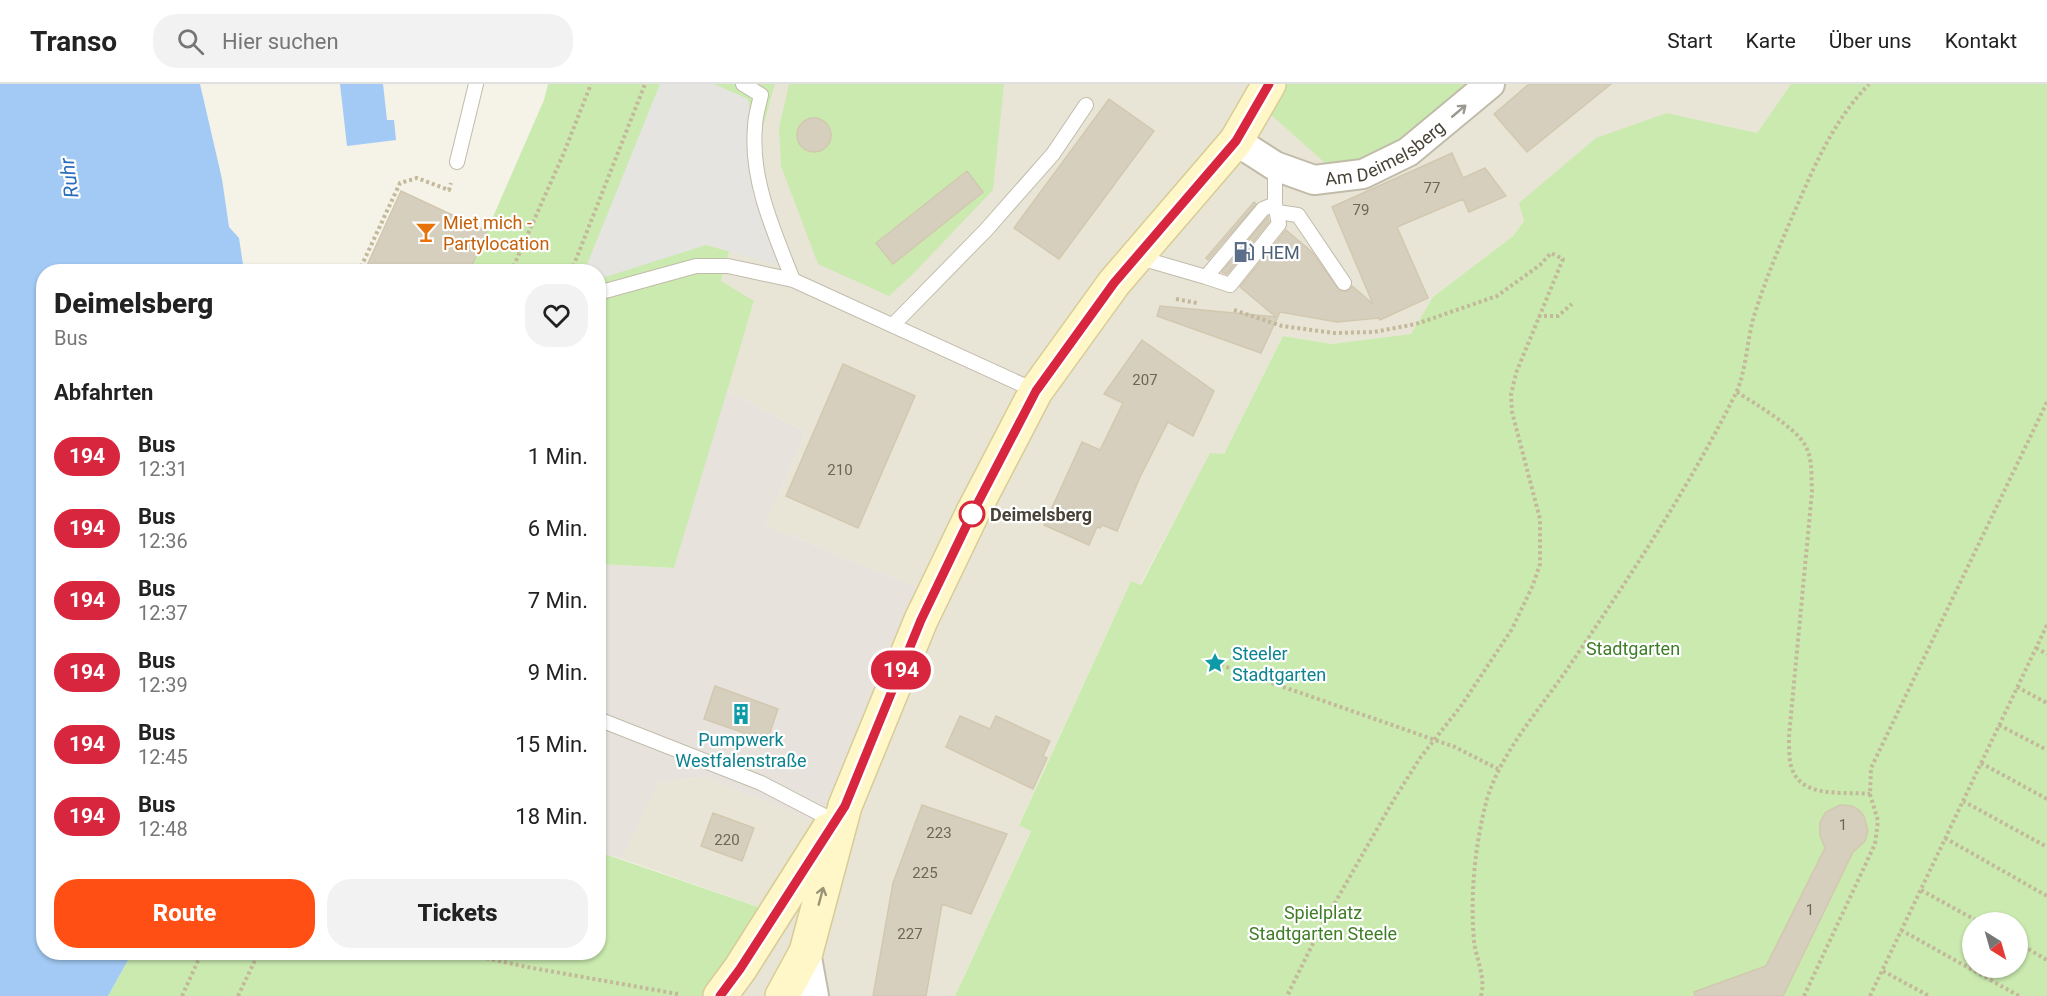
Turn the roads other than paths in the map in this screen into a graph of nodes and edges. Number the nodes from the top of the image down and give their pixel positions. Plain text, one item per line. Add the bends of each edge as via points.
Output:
1 (476, 84) edge
2 (742, 84) edge
3 (1269, 84) edge
4 (1490, 84) edge
5 (763, 89) edge
6 (1086, 105) dead end
7 (1236, 141) junction
8 (457, 162) road end
9 (1275, 166) junction
10 (1276, 208) junction
11 (1137, 257) junction
12 (1206, 277) junction
13 (793, 280) junction
14 (1344, 284) dead end
15 (606, 291) edge
16 (893, 325) junction
17 (1036, 391) junction
18 (606, 722) edge
19 (839, 814) junction
20 (806, 952) junction
21 (720, 996) edge
22 (782, 996) edge
23 (814, 996) edge

1 - 8 lane
2 - 5 lane
3 - 7 main road
9 -> 4 street, Am Deimelsberg via 1314,180 1363,174 1408,152
5 - 13 lane via 754,127 757,171
6 - 16 lane via 1053,154 986,230
7 - 9 street, Am Deimelsberg
7 - 11 main road
9 - 10 lane
10 - 12 lane via 1263,209
10 - 12 lane via 1279,224 1230,285
10 - 14 lane via 1298,215
11 - 12 lane
11 - 17 main road
13 - 15 lane via 728,266 696,266
13 - 16 lane
16 - 17 lane
17 - 19 main road via 921,620
18 - 19 lane
20 -> 19 main road
19 - 21 main road
20 - 22 main road
20 - 23 street

